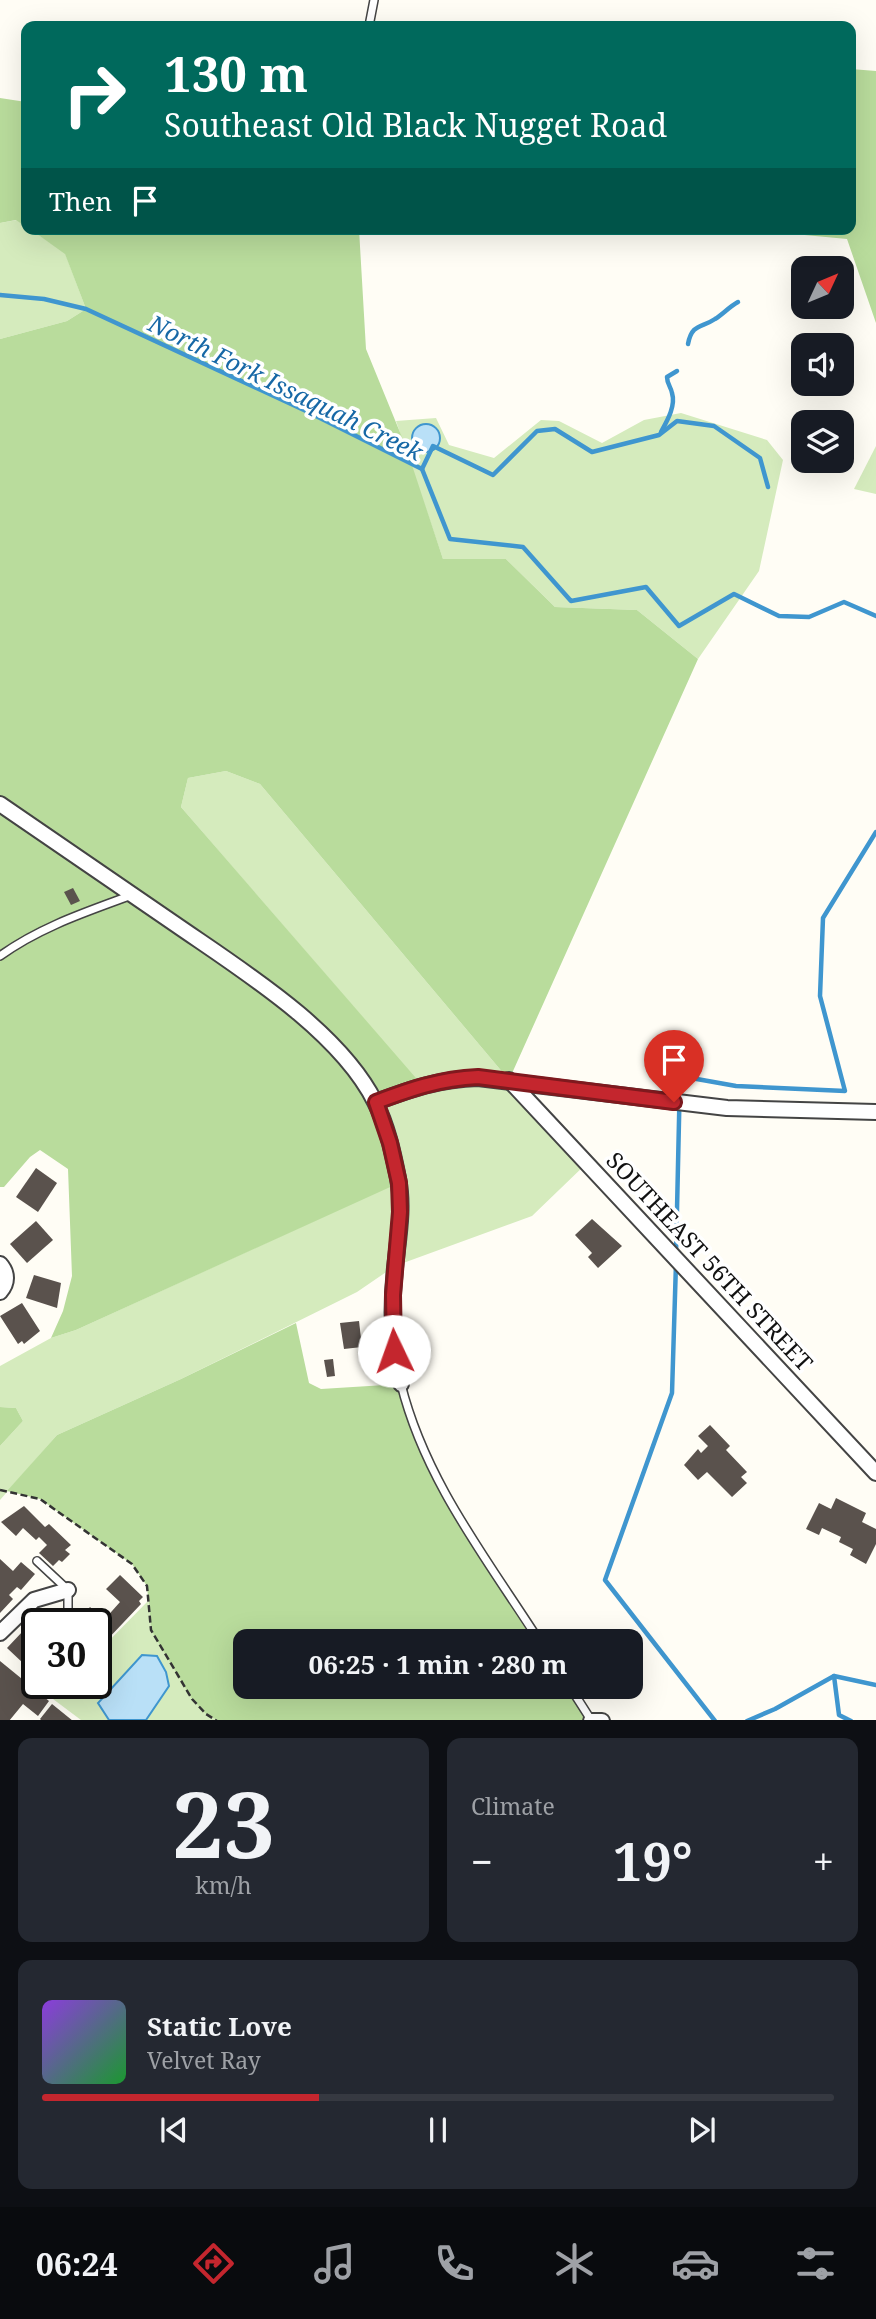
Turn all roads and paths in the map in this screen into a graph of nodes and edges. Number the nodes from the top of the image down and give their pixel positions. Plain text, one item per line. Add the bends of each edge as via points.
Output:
1 (374, 0) edge
2 (370, 21) edge
3 (0, 804) edge
4 (132, 895) junction
5 (0, 956) edge
6 (509, 1080) junction
7 (376, 1102) junction
8 (876, 1112) edge
9 (0, 1264) edge
10 (0, 1292) edge
11 (401, 1384) joint
12 (876, 1473) edge
13 (0, 1490) edge
14 (37, 1561) dead end
15 (68, 1590) junction
16 (68, 1608) edge
17 (1, 1629) edge
18 (532, 1629) edge
19 (578, 1699) edge
20 (217, 1720) edge
21 (591, 1720) edge
22 (602, 1720) edge

1 - 2 lane
3 - 4 street
4 - 5 lane via 58,923
4 - 7 street via 294,1011 343,1057
6 - 7 street via 449,1079
6 - 8 street via 720,1107
6 - 12 street, SOUTHEAST 56TH STREET
7 - 11 street via 399,1183 393,1325
9 - 10 street via 6,1281
11 - 18 lane via 418,1442 437,1480
13 - 20 path via 40,1499 132,1564 147,1586 151,1630 192,1699
14 - 15 lane
15 - 16 lane
15 - 17 street via 34,1601
19 - 21 lane
21 - 22 street

